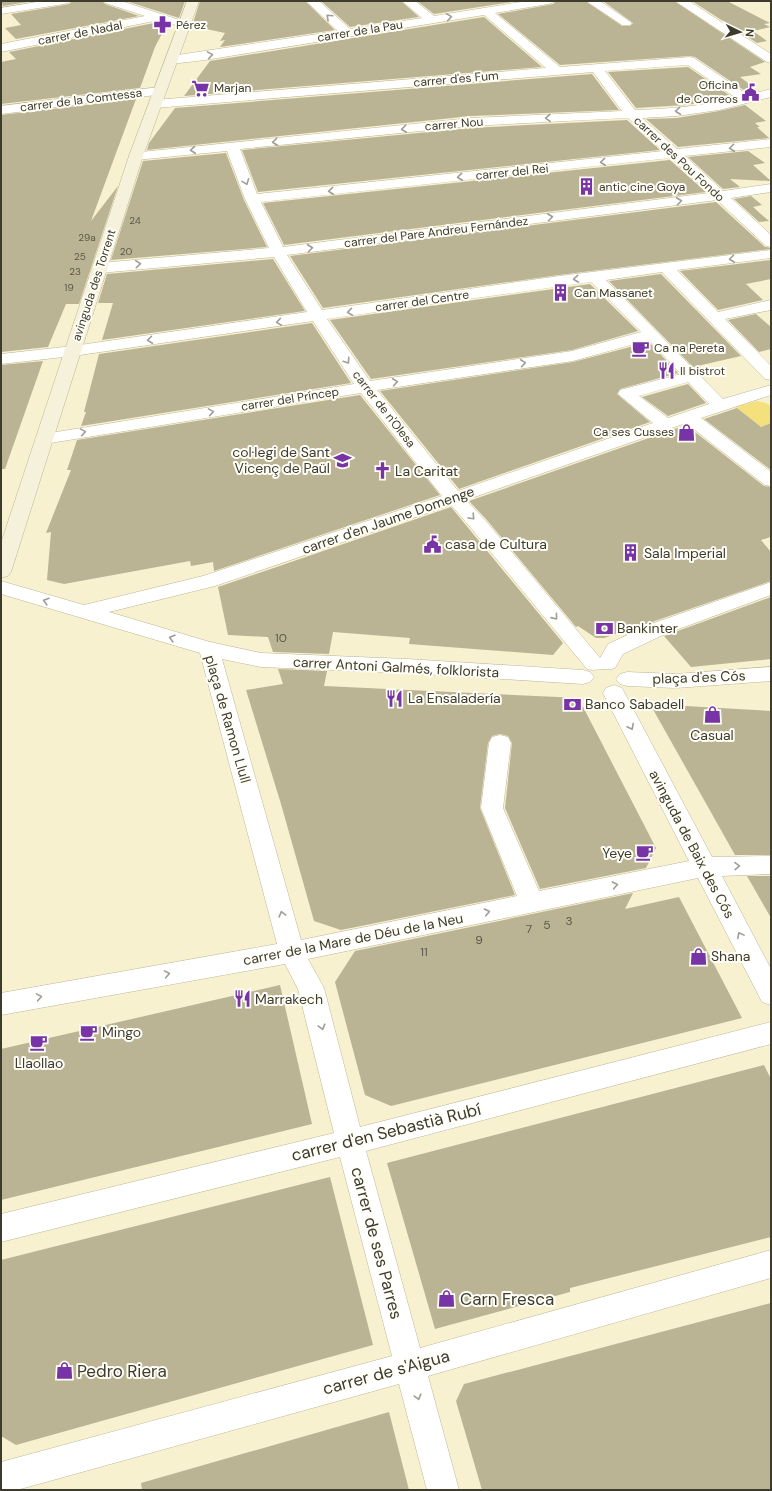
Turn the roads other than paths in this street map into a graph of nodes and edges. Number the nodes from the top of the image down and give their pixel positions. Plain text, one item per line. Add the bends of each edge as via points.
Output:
1 (64, 1) edge
2 (109, 1) edge
3 (193, 1) edge
4 (312, 1) edge
5 (408, 1) edge
6 (548, 1) edge
7 (592, 1) edge
8 (681, 1) edge
9 (1, 11) edge
10 (486, 11) junction
11 (159, 17) junction
12 (430, 19) junction
13 (626, 23) dead end
14 (185, 25) junction
15 (347, 33) junction
16 (1, 48) edge
17 (771, 59) edge
18 (171, 60) junction
19 (596, 68) junction
20 (557, 71) junction
21 (160, 91) junction
22 (771, 93) edge
23 (746, 99) junction
24 (155, 104) junction
25 (1, 110) edge
26 (632, 115) junction
27 (771, 143) edge
28 (232, 146) junction
29 (675, 155) junction
30 (136, 156) junction
31 (771, 188) edge
32 (718, 196) junction
33 (252, 199) junction
34 (771, 243) edge
35 (278, 252) junction
36 (771, 254) edge
37 (100, 268) junction
38 (666, 268) junction
39 (595, 277) junction
40 (771, 305) edge
41 (318, 317) junction
42 (714, 317) junction
43 (652, 334) junction
44 (72, 351) junction
45 (1, 359) edge
46 (771, 375) edge
47 (692, 376) junction
48 (365, 387) junction
49 (768, 394) edge
50 (720, 406) junction
51 (690, 418) junction
52 (666, 425) junction
53 (44, 439) junction
54 (771, 481) edge
55 (454, 498) junction
56 (1, 572) edge
57 (1, 587) edge
58 (771, 588) edge
59 (84, 612) junction
60 (210, 649) junction
61 (595, 668) junction
62 (771, 674) edge
63 (620, 686) junction
64 (500, 743) dead end
65 (771, 865) edge
66 (704, 867) junction
67 (532, 902) junction
68 (292, 952) junction
69 (771, 994) edge
70 (1, 1004) edge
71 (771, 1033) edge
72 (350, 1142) junction
73 (1, 1228) edge
74 (771, 1264) edge
75 (410, 1366) junction
76 (1, 1478) edge
77 (443, 1490) edge

1 - 9 street
2 - 11 street
3 - 14 main road, avinguda des Torrent
15 -> 4 street
5 - 12 street
6 - 10 street, carrer de la Pau
7 - 13 street
8 - 17 street
12 -> 10 street, carrer de la Pau
10 - 20 street
11 - 14 street
11 - 16 street, carrer de Nadal
12 - 15 street, carrer de la Pau
14 - 18 main road, avinguda des Torrent
18 -> 15 street, carrer de la Pau
18 - 21 main road, avinguda des Torrent
19 - 20 street, carrer d'es Fum
19 - 23 street, carrer d'es Fum via 690,61
19 - 26 street, carrer des Pou Fondo
20 - 24 street, carrer d'es Fum
21 - 24 main road, avinguda des Torrent
21 - 25 street, carrer de la Comtessa
22 - 23 street, carrer Nou
23 -> 26 street, carrer Nou via 677,112
24 - 30 main road, avinguda des Torrent
26 -> 28 street, carrer Nou via 471,122
26 - 29 street, carrer des Pou Fondo
27 -> 29 street, carrer del Rei
28 -> 30 street, carrer Nou
28 -> 33 street, carrer de n'Olesa
29 - 32 street, carrer des Pou Fondo
29 -> 33 street, carrer del Rei
30 - 37 main road, avinguda des Torrent
31 - 32 street, carrer del Pare Andreu Fernández
32 - 34 street, carrer des Pou Fondo
35 -> 32 street, carrer del Pare Andreu Fernández
33 - 35 street, carrer de n'Olesa
37 -> 35 street, carrer del Pare Andreu Fernández
35 - 41 street, carrer de n'Olesa
36 -> 38 street, carrer del Centre
37 - 44 main road, avinguda des Torrent
38 - 39 street, carrer del Centre
38 - 42 street
39 -> 41 street, carrer del Centre
39 - 43 street
40 - 42 street
41 -> 44 street, carrer del Centre
41 -> 48 street, carrer de n'Olesa
42 - 46 street
43 - 47 street
48 -> 43 street, carrer del Príncep via 573,356
44 - 45 street, carrer del Centre
44 - 53 main road, avinguda des Torrent
47 - 50 street
47 - 52 street via 626,394
53 -> 48 street, carrer del Príncep
48 - 55 street, carrer de n'Olesa
49 - 50 street, carrer d'en Jaume Domenge
50 - 51 street, carrer d'en Jaume Domenge
51 - 52 street, carrer d'en Jaume Domenge
51 - 54 street
52 - 55 street, carrer d'en Jaume Domenge
53 - 56 main road, avinguda des Torrent
55 - 59 street, carrer d'en Jaume Domenge via 208,581
55 -> 61 street, carrer de n'Olesa
59 -> 57 street, plaça de Ramon Llull
58 - 61 street via 658,629 615,649
60 -> 59 street, plaça de Ramon Llull
60 - 61 street, carrer Antoni Galmés, folklorista via 261,660 407,666
68 -> 60 street, plaça de Ramon Llull
61 - 63 street via 621,669
61 - 63 street, plaça d'es Cós via 584,682 594,691 607,693
62 - 63 street, plaça d'es Cós
63 -> 66 street, avinguda de Baix des Cós
64 - 67 street via 492,808
66 -> 65 street, carrer de la Mare de Déu de la Neu
67 -> 66 street, carrer de la Mare de Déu de la Neu
69 -> 66 street, avinguda de Baix des Cós
68 -> 67 street, carrer de la Mare de Déu de la Neu
70 -> 68 street, carrer de la Mare de Déu de la Neu
68 -> 72 street, carrer de ses Parres via 311,988
71 - 72 street, carrer d'en Sebastià Rubí
72 - 73 street, carrer d'en Sebastià Rubí
72 - 75 street, carrer de ses Parres
74 - 75 street, carrer de s'Aigua
75 - 76 street, carrer de s'Aigua
75 -> 77 street, carrer de ses Parres

